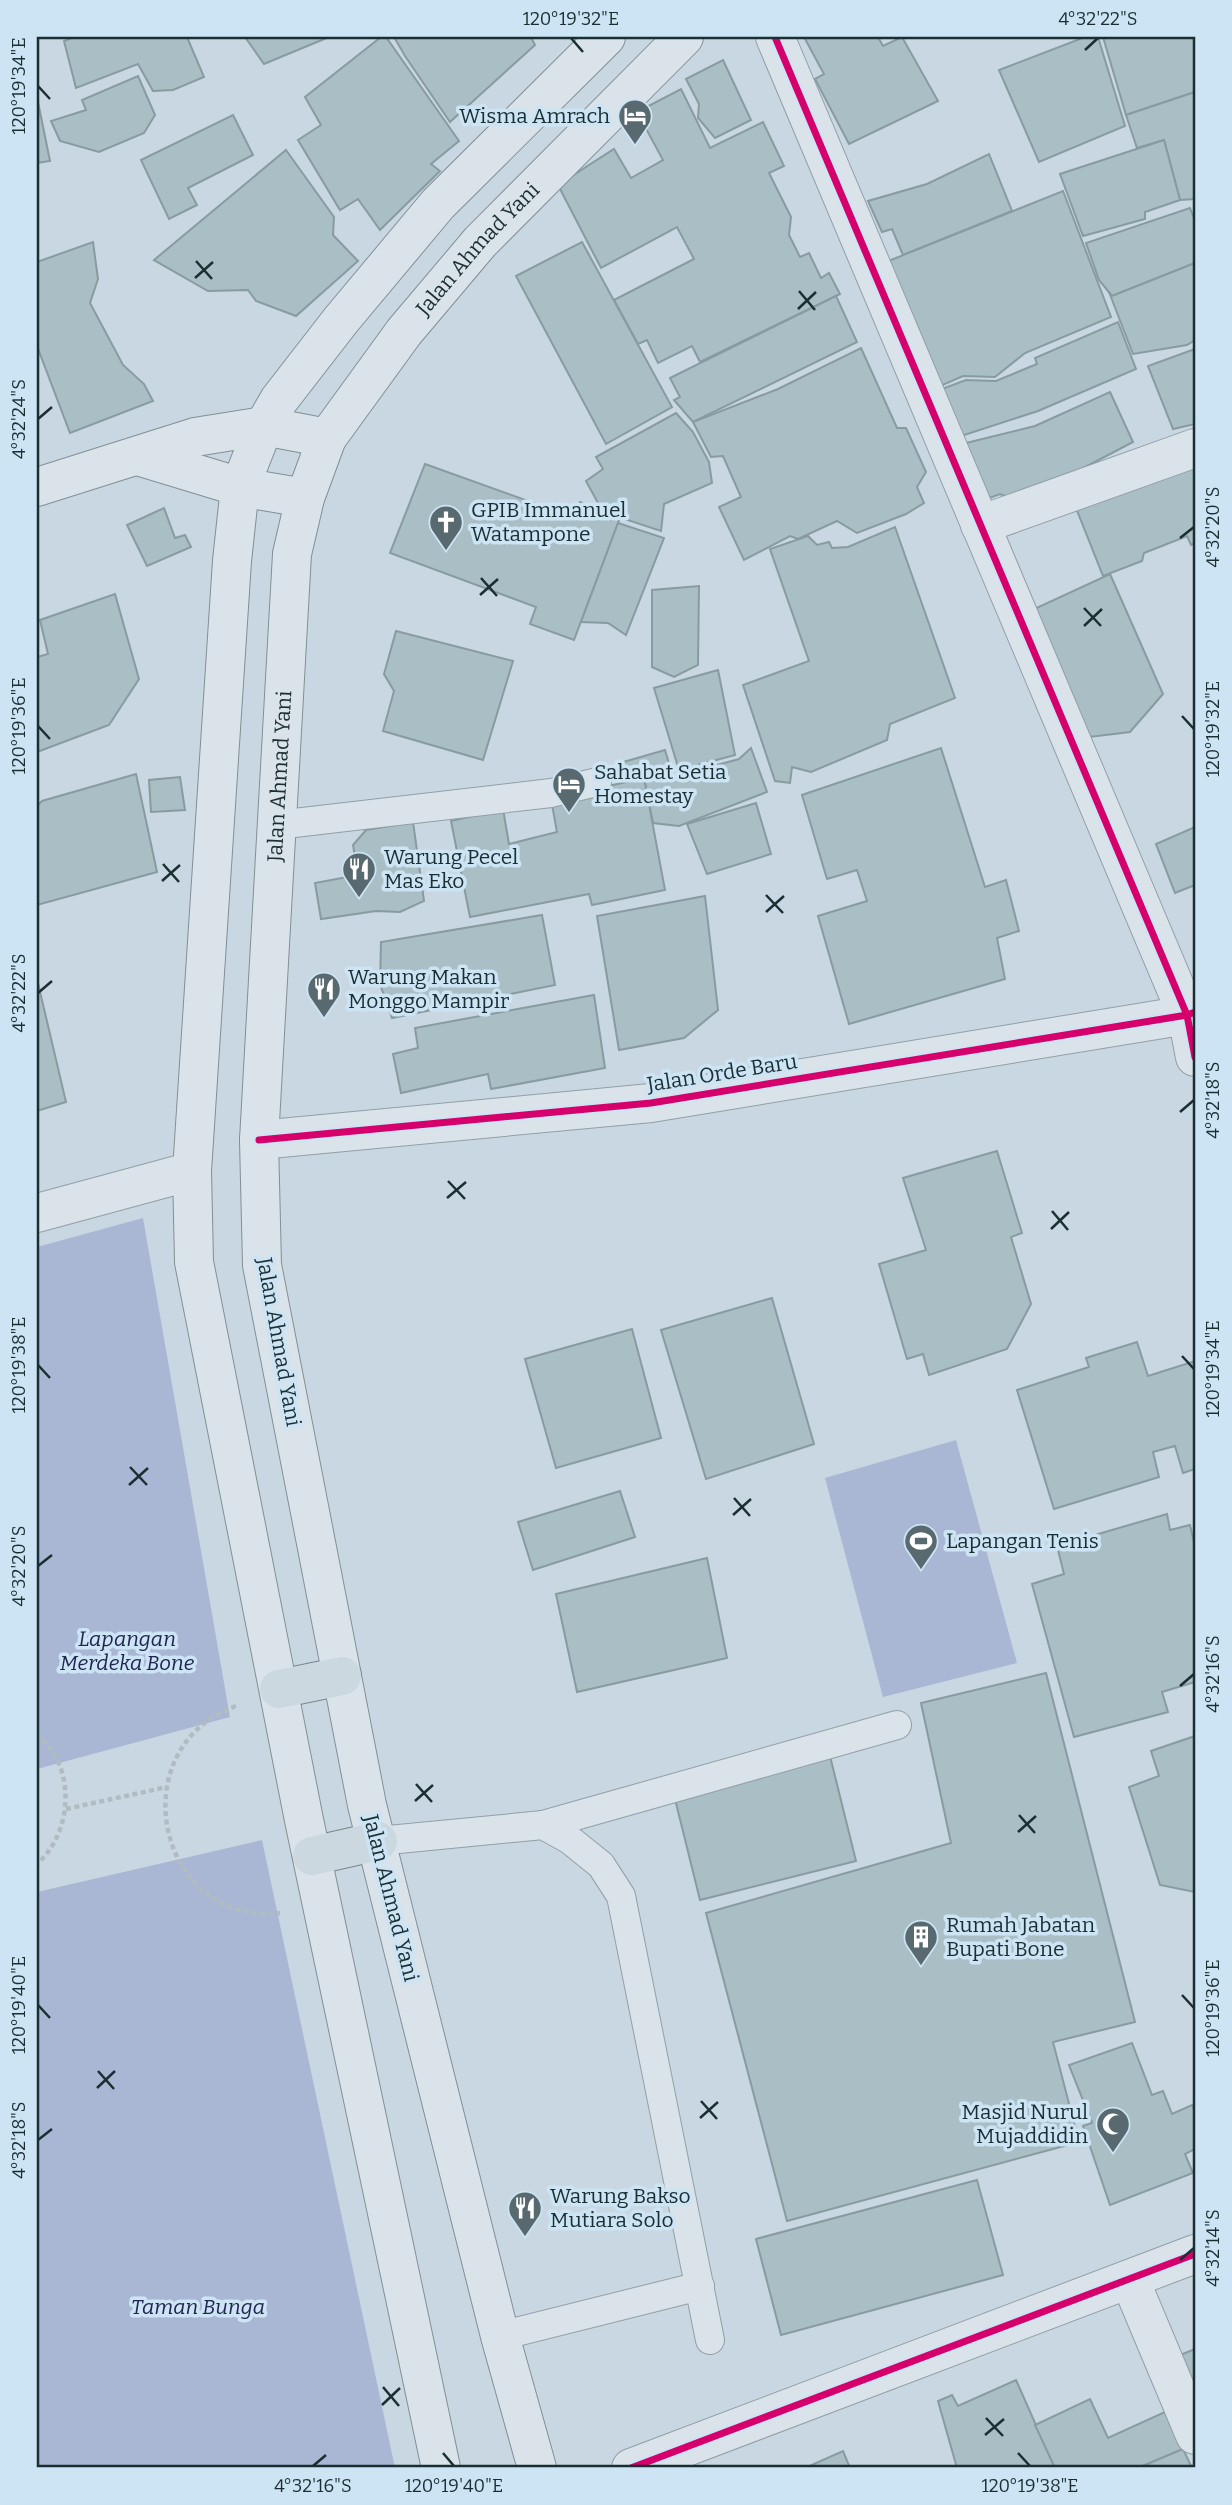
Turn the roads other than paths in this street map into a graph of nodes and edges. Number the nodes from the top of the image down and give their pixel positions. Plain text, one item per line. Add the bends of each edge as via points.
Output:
1 (606, 37) edge
2 (684, 37) edge
3 (775, 37) edge
4 (264, 426) junction
5 (327, 438) junction
6 (1195, 448) edge
7 (138, 456) junction
8 (37, 487) edge
9 (240, 487) junction
10 (305, 498) junction
11 (980, 525) junction
12 (597, 782) dead end
13 (277, 825) junction
14 (1191, 1014) edge
15 (1195, 1057) edge
16 (259, 1140) junction
17 (192, 1171) junction
18 (37, 1213) edge
19 (342, 1676) junction
20 (280, 1692) junction
21 (897, 1725) dead end
22 (543, 1825) junction
23 (377, 1840) junction
24 (312, 1856) junction
25 (1195, 2254) edge
26 (1130, 2280) junction
27 (700, 2286) junction
28 (500, 2336) junction
29 (710, 2340) dead end
30 (1195, 2434) edge
31 (441, 2468) edge
32 (537, 2468) edge
33 (633, 2468) edge

1 - 4 main road via 438,204 341,320
2 - 5 main road, Jalan Ahmad Yani via 481,242 404,332
3 - 11 main road
4 - 5 main road
4 - 7 main road via 195,437
4 - 9 main road
5 - 10 main road, Jalan Ahmad Yani
6 - 11 main road
7 - 8 main road
7 - 9 main road
9 - 10 main road
9 - 17 main road
10 - 13 main road, Jalan Ahmad Yani via 292,554
11 - 14 main road
12 - 13 lane via 551,793
13 - 16 main road, Jalan Ahmad Yani
14 - 15 main road
14 - 16 main road, Jalan Orde Baru via 651,1102
16 - 19 main road, Jalan Ahmad Yani via 262,1265
17 - 18 main road
17 - 20 main road via 194,1262
19 - 20 main road
19 - 23 main road, Jalan Ahmad Yani
20 - 24 main road
21 - 22 lane
22 - 23 lane
22 - 27 lane via 601,1865 621,1896
23 - 24 main road
23 - 28 main road, Jalan Ahmad Yani
24 - 31 main road
25 - 26 main road
26 - 30 main road
26 - 33 main road
27 - 28 lane
27 - 29 lane
28 - 32 main road, Jalan Ahmad Yani

